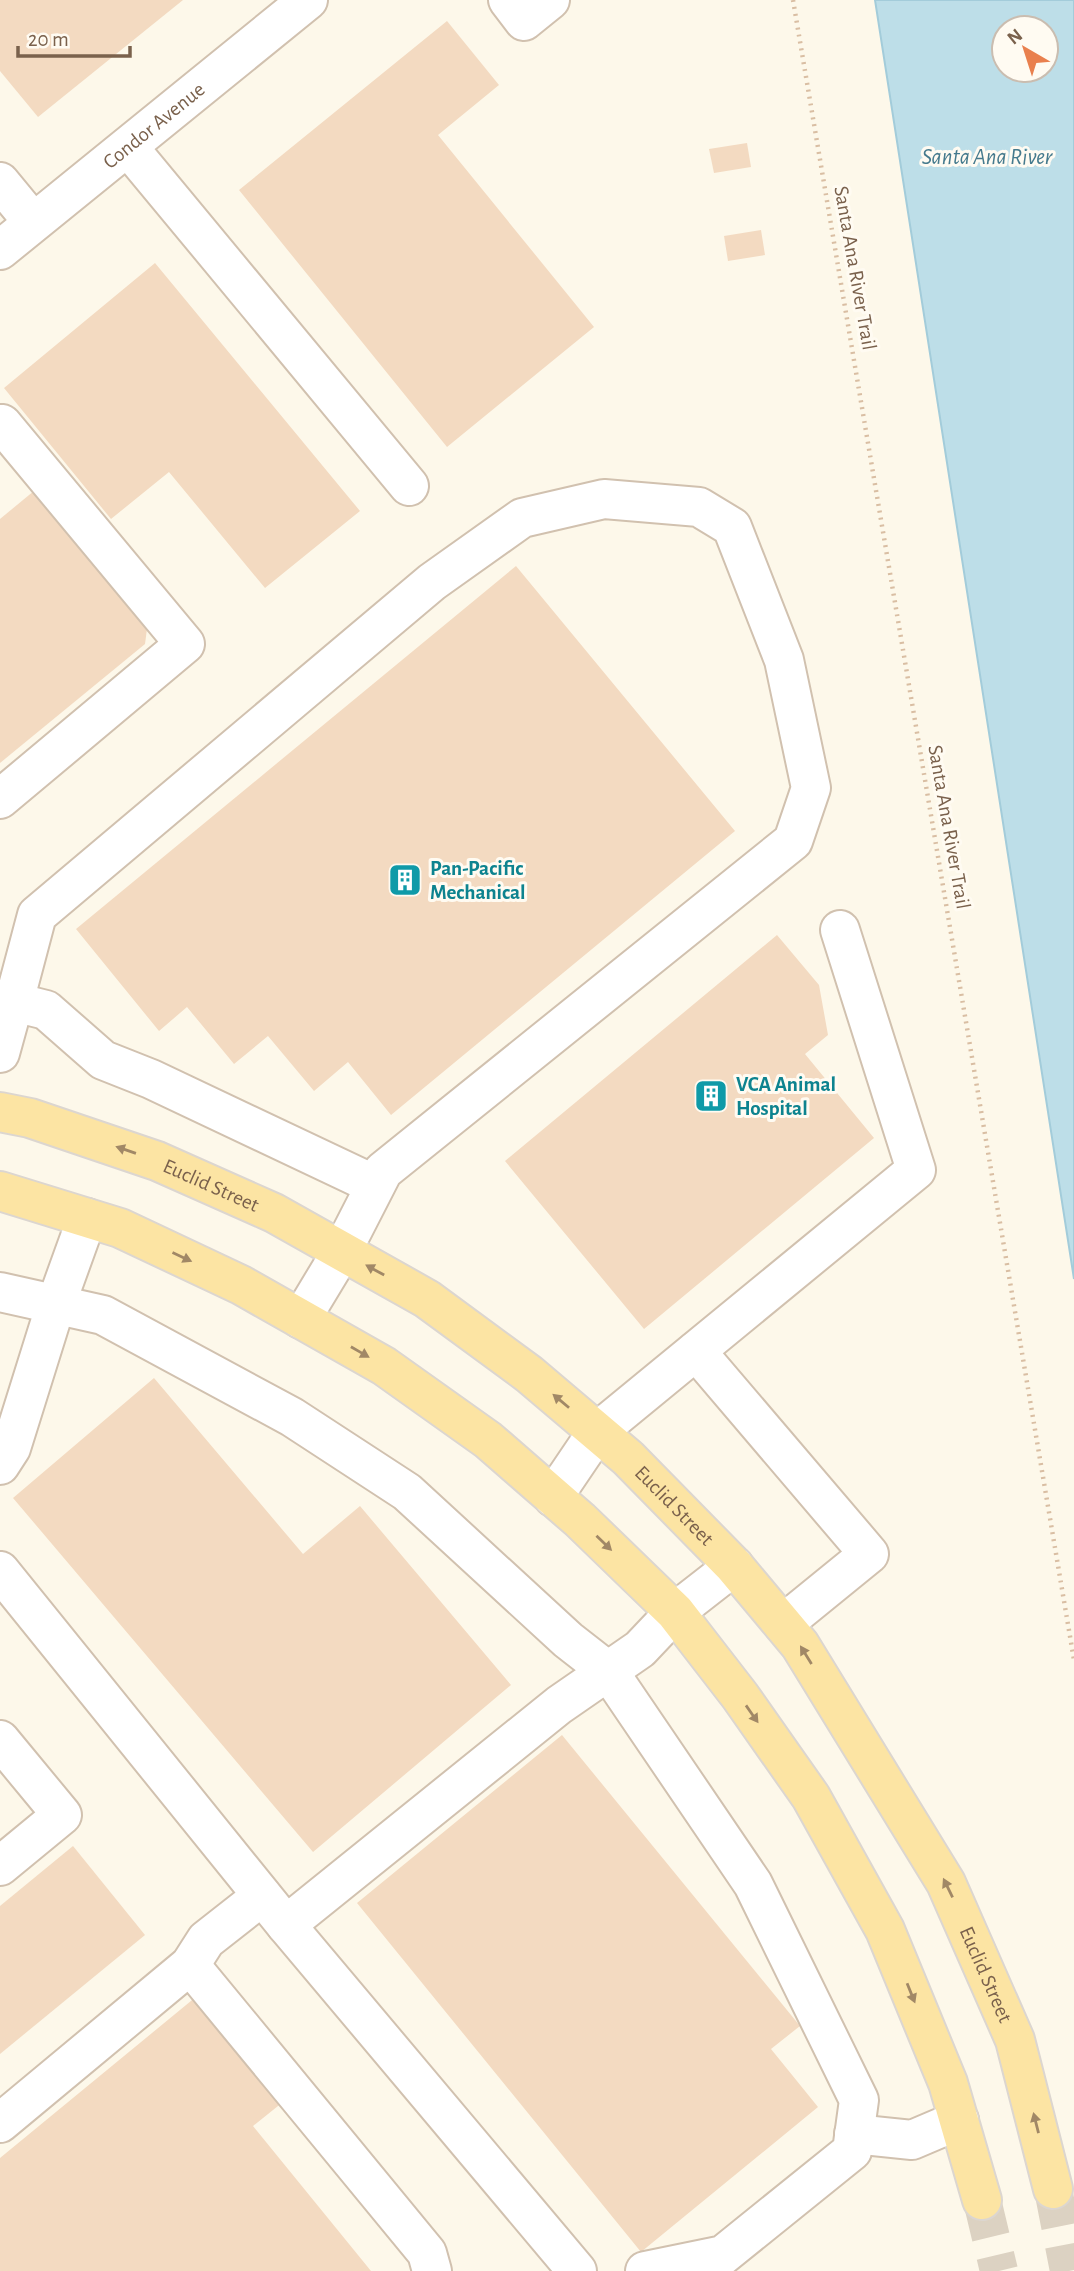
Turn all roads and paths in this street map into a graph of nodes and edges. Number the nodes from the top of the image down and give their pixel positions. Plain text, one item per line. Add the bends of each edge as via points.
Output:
1 (308, 0) edge
2 (508, 0) edge
3 (550, 0) edge
4 (793, 0) edge
5 (128, 147) junction
6 (0, 182) edge
7 (33, 222) junction
8 (0, 250) edge
9 (1, 424) edge
10 (409, 486) dead end
11 (0, 799) edge
12 (841, 930) dead end
13 (14, 1002) junction
14 (0, 1052) edge
15 (0, 1112) edge
16 (375, 1185) junction
17 (0, 1191) edge
18 (87, 1218) junction
19 (342, 1251) junction
20 (0, 1292) edge
21 (56, 1304) junction
22 (301, 1318) junction
23 (696, 1351) junction
24 (597, 1432) junction
25 (0, 1465) edge
26 (553, 1497) junction
27 (734, 1566) junction
28 (0, 1571) edge
29 (676, 1612) junction
30 (783, 1625) junction
31 (1074, 1660) edge
32 (609, 1672) junction
33 (0, 1740) edge
34 (0, 1866) edge
35 (262, 1896) junction
36 (286, 1925) junction
37 (190, 1965) junction
38 (959, 2120) junction
39 (0, 2123) edge
40 (854, 2134) junction
41 (1053, 2189) tunnel mouth
42 (982, 2200) tunnel mouth
43 (432, 2271) edge
44 (578, 2271) edge
45 (645, 2271) edge

1 - 5 street, Condor Avenue
2 - 3 street via 524,21
4 - 31 path, Santa Ana River Trail
5 - 7 street, Condor Avenue
5 - 10 street
6 - 7 street
7 - 8 street, Condor Avenue
9 - 11 street via 185,644
12 - 23 street via 916,1170
13 - 14 street
13 - 16 street via 46,1010 103,1060
13 - 16 street via 37,915 432,582 522,518 604,499 699,507 732,527 784,660 811,788 793,841 383,1171
19 -> 15 main road, Euclid Street via 274,1213 158,1161
16 - 19 street
17 - 18 main road
18 - 21 street
18 -> 22 main road via 120,1228 241,1284
19 - 22 street
24 -> 19 main road, Euclid Street via 530,1374 426,1299
20 - 21 street
21 - 25 street via 11,1448
21 - 32 street via 103,1315 292,1417 407,1492
22 -> 26 main road via 384,1366 488,1440
23 - 24 street
23 - 30 street via 869,1554
24 - 26 street
24 - 27 main road, Euclid Street
26 -> 29 main road
27 - 29 street
27 - 30 main road, Euclid Street
28 - 35 street
29 - 32 street
29 -> 38 main road via 811,1797 886,1930
41 -> 30 main road, Euclid Street via 1015,2040 946,1883 800,1645
32 - 36 street via 559,1705
32 - 40 street via 753,1884 859,2100
33 - 34 street via 62,1815
35 - 36 street
35 - 37 street via 206,1940
36 - 44 street
37 - 39 street
37 - 43 street via 427,2253
38 - 40 street via 912,2140
38 - 42 main road
40 - 45 street via 852,2151 723,2256

